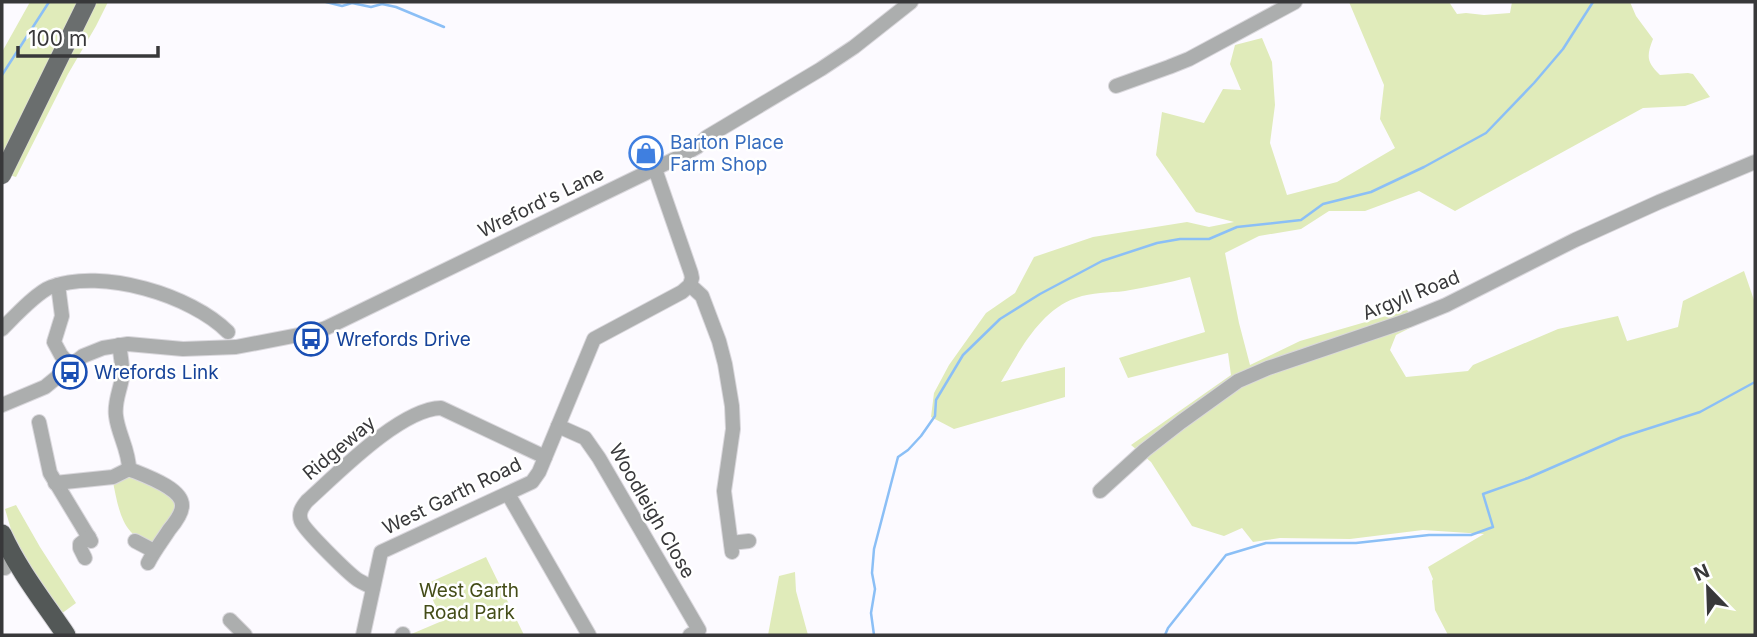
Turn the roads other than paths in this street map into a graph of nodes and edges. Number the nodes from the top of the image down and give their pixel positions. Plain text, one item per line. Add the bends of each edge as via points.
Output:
1 (87, 2) edge
2 (911, 2) edge
3 (1295, 2) edge
4 (1116, 86) dead end
5 (1755, 162) edge
6 (655, 169) junction
7 (2, 175) edge
8 (58, 285) junction
9 (690, 285) junction
10 (2, 328) edge
11 (228, 332) dead end
12 (118, 345) junction
13 (70, 365) junction
14 (2, 405) edge
15 (39, 422) dead end
16 (558, 426) junction
17 (545, 457) junction
18 (129, 469) junction
19 (55, 483) junction
20 (1100, 491) dead end
21 (508, 494) junction
22 (2, 536) edge
23 (135, 541) dead end
24 (749, 541) dead end
25 (85, 558) dead end
26 (373, 588) junction
27 (230, 620) dead end
28 (699, 630) edge
29 (66, 635) edge
30 (245, 635) edge
31 (363, 635) edge
32 (589, 635) edge

1 - 7 main road
2 - 6 street, Wreford's Lane via 821,69
3 - 4 street via 1189,59
5 - 20 street, Argyll Road via 1575,240 1446,305 1238,381 1163,436
6 - 9 street via 691,273
6 - 12 street, Wreford's Lane via 314,332 236,347
8 - 10 street via 43,292
8 - 11 street via 79,280 151,290 184,302
8 - 13 street via 62,316 54,342
9 - 16 street, West Garth Road via 594,339
9 - 24 street via 702,296 719,341 732,406 724,491 732,547
12 - 13 street, Wreford's Lane via 94,351
12 - 18 street via 122,380 115,404
13 - 14 street, Wreford's Lane via 45,387
15 - 19 street
16 - 17 street, West Garth Road
16 - 28 street, Woodleigh Close via 589,442
17 - 21 street, West Garth Road via 532,482
17 - 26 street, Ridgeway via 442,408 418,415 378,438 307,501 300,513 303,525 325,548 357,580
18 - 19 street via 113,477
18 - 23 street via 168,487 177,494 182,509 151,557
19 - 25 street via 90,539 80,544
21 - 26 street, West Garth Road via 381,552
21 - 32 street
22 - 29 highway via 34,592
26 - 31 street, West Garth Road
27 - 30 street

